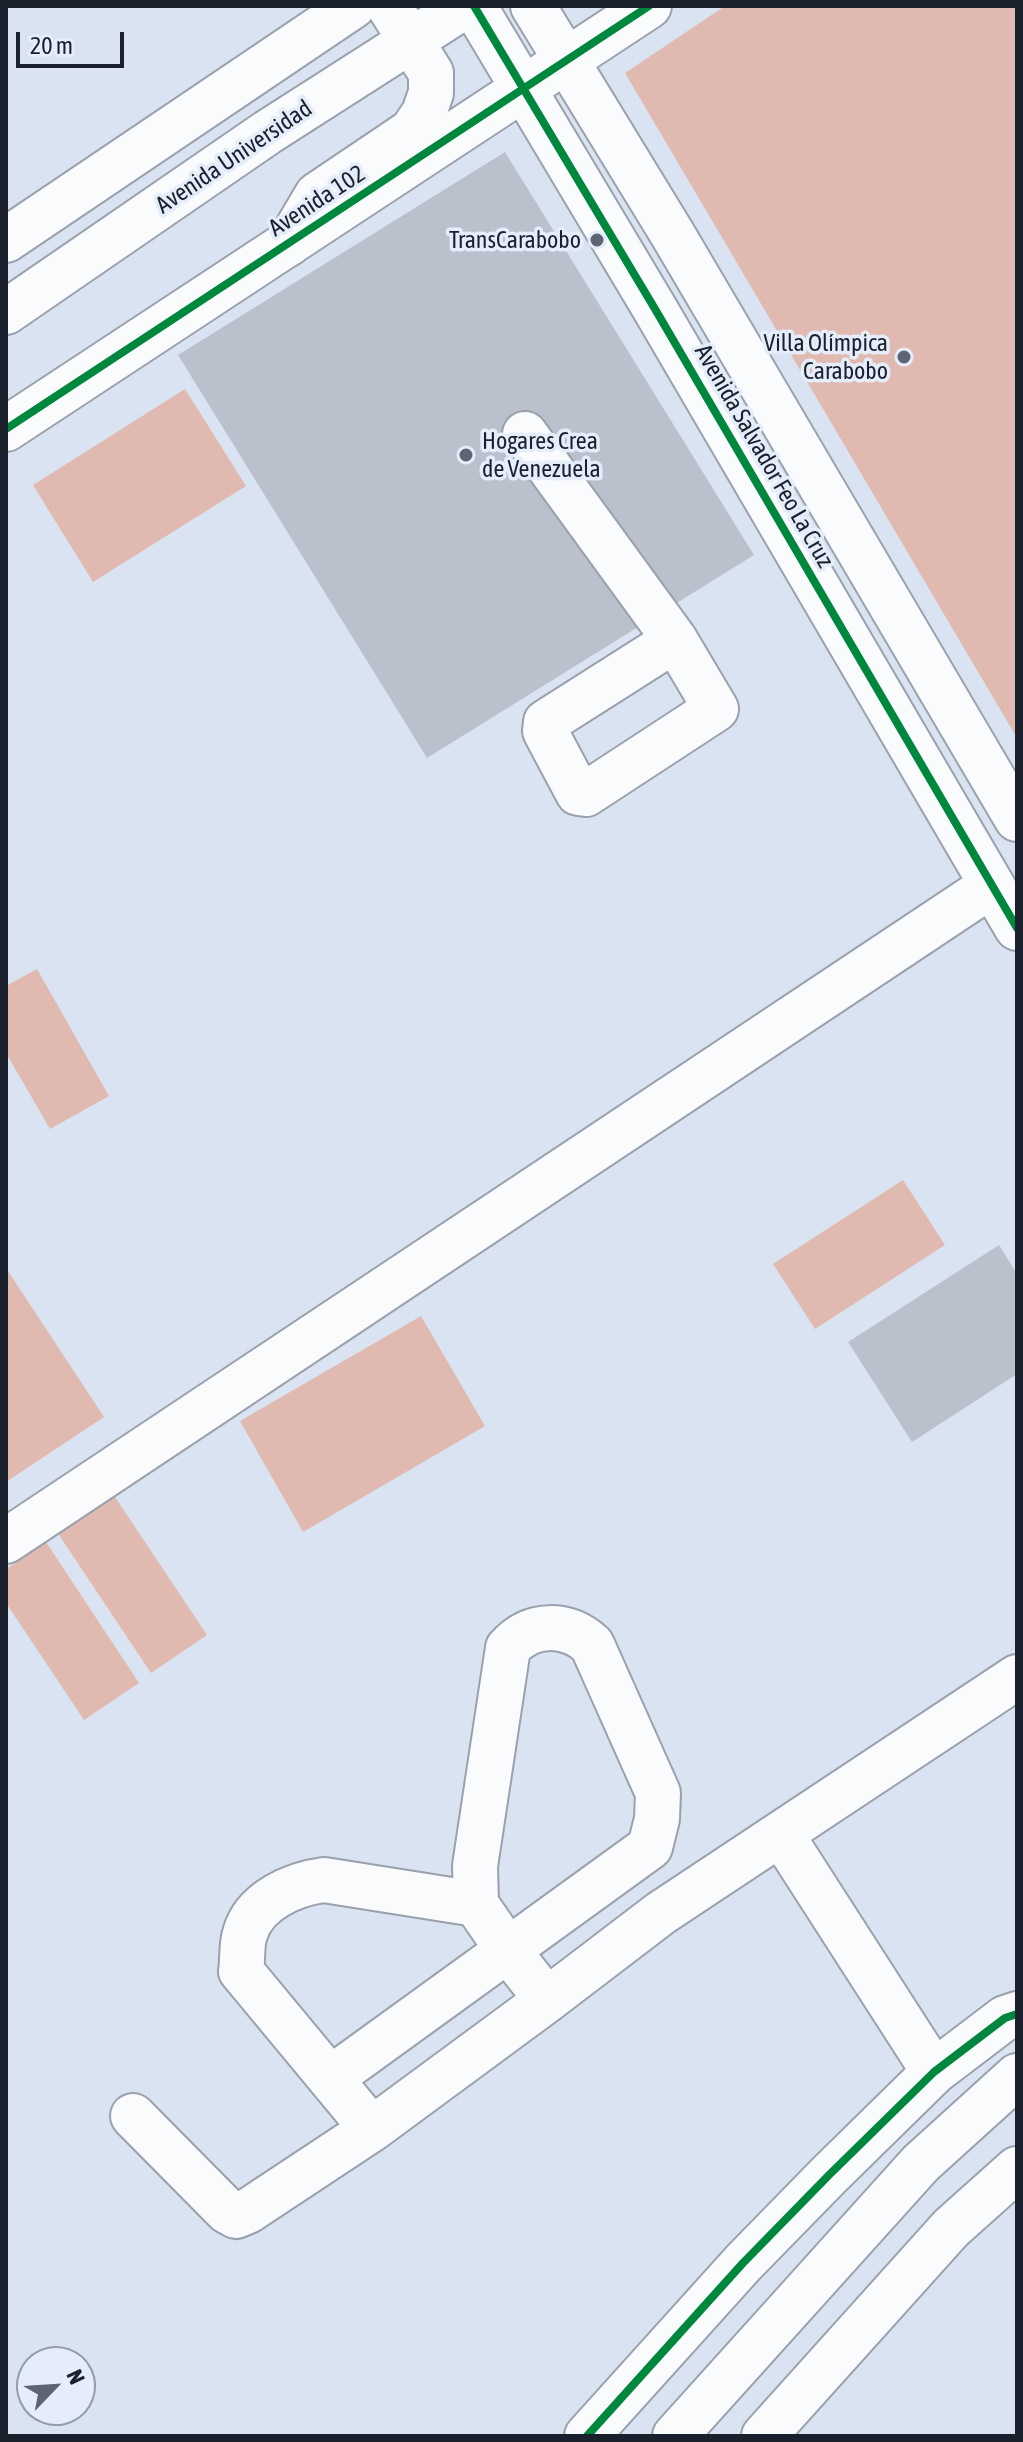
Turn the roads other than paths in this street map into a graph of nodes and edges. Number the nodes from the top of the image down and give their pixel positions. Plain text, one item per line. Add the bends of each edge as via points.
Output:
1 (353, 6) edge
2 (465, 6) edge
3 (474, 6) edge
4 (533, 6) edge
5 (649, 6) edge
6 (400, 23) edge
7 (566, 60) junction
8 (523, 89) junction
9 (6, 240) edge
10 (288, 244) junction
11 (6, 312) edge
12 (6, 429) edge
13 (525, 434) dead end
14 (870, 571) junction
15 (827, 604) junction
16 (675, 640) dead end
17 (1017, 819) edge
18 (992, 885) junction
19 (1017, 928) edge
20 (6, 1541) edge
21 (1017, 1677) edge
22 (781, 1834) junction
23 (476, 1904) junction
24 (507, 1949) junction
25 (547, 2000) junction
26 (1017, 2014) edge
27 (934, 2072) junction
28 (1017, 2076) edge
29 (331, 2078) junction
30 (133, 2116) dead end
31 (372, 2129) junction
32 (1017, 2169) edge
33 (587, 2436) edge
34 (675, 2436) edge
35 (764, 2436) edge

1 - 9 street
2 - 6 street, Avenida Universidad
3 - 8 street, Avenida Salvador Feo La Cruz
4 - 7 street, Avenida Salvador Feo La Cruz
5 - 7 street, Avenida 102
6 - 10 street via 431,73 424,113 412,131 317,195
6 - 11 street, Avenida Universidad via 268,132
7 - 8 street, Avenida 102
7 - 14 street, Avenida Salvador Feo La Cruz
8 - 10 street, Avenida 102
8 - 15 street, Avenida Salvador Feo La Cruz
10 - 12 street, Avenida 102
13 - 16 street
14 - 15 street
14 - 17 street, Avenida Salvador Feo La Cruz
15 - 18 street, Avenida Salvador Feo La Cruz
18 - 19 street, Avenida Salvador Feo La Cruz
18 - 20 street
21 - 22 street
22 - 25 street via 661,1913
22 - 27 street
23 - 24 street
23 - 24 street via 475,1866 508,1648 539,1628 569,1630 592,1645 658,1793 657,1819 650,1847
23 - 29 street via 324,1880 285,1891 256,1913 244,1934 241,1971
24 - 25 street
24 - 29 street
25 - 31 street
26 - 27 street
27 - 33 street via 743,2263
28 - 34 street via 921,2163
29 - 31 street
30 - 31 street via 236,2216
32 - 35 street via 951,2228

